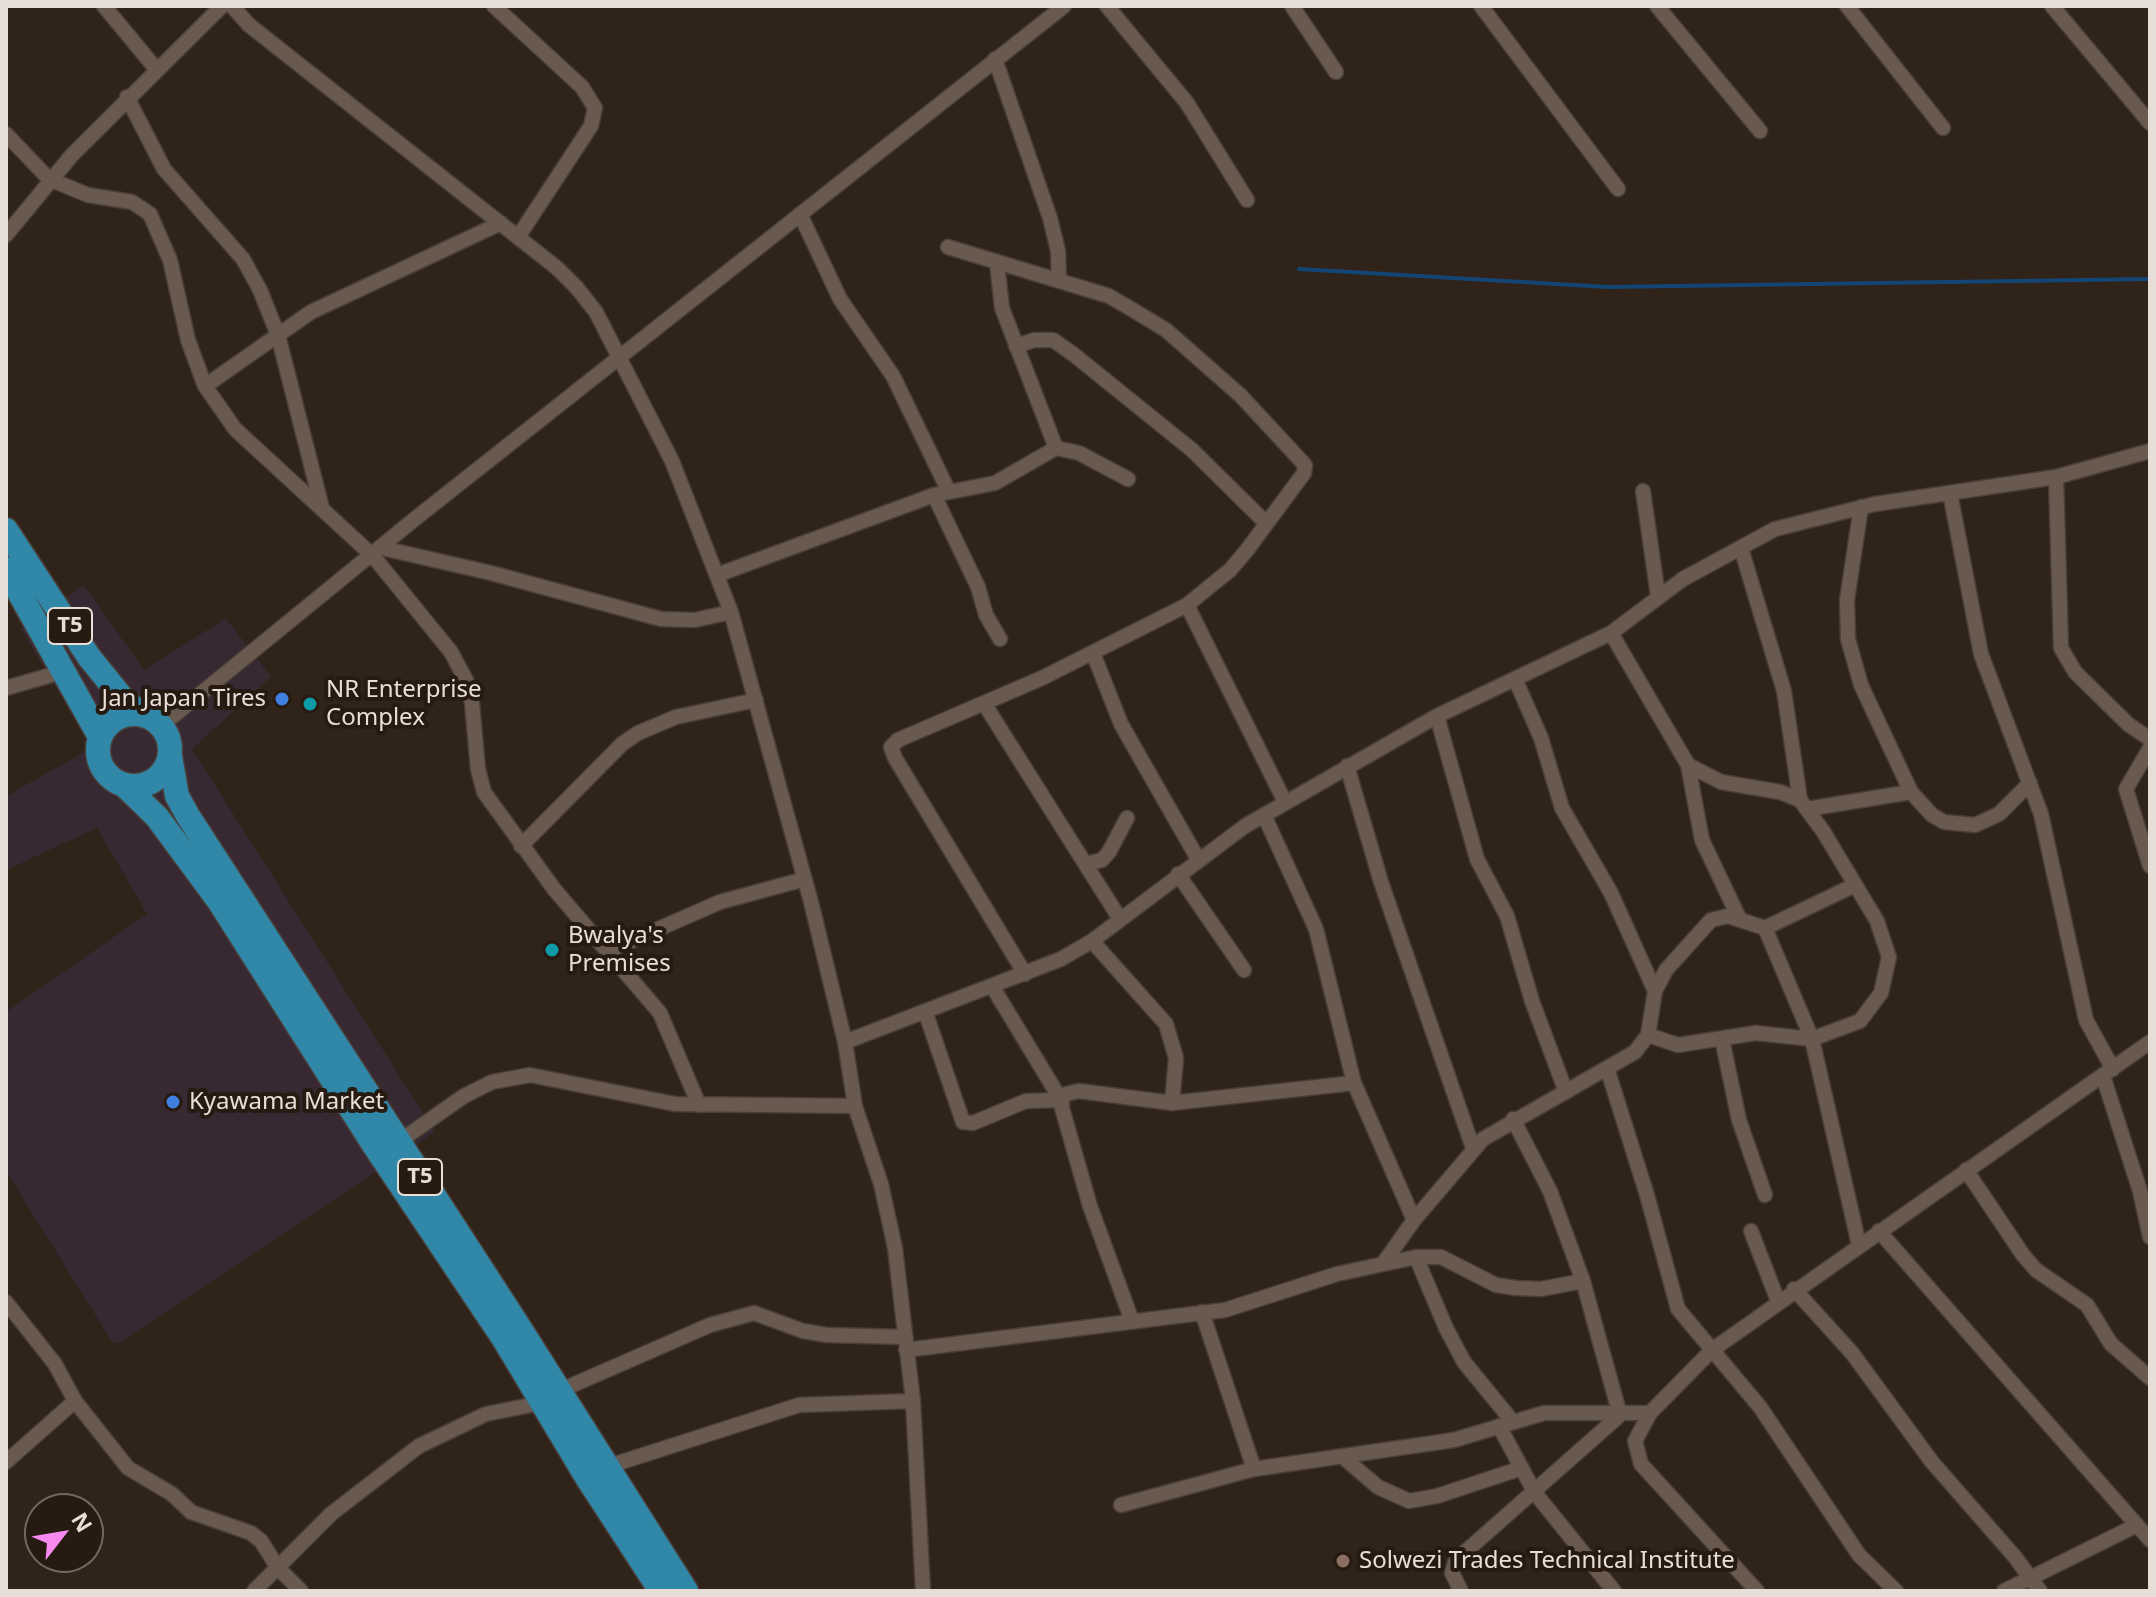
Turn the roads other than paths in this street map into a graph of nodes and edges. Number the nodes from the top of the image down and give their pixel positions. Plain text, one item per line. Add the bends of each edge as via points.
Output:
1 (104, 6) edge
2 (222, 6) edge
3 (232, 6) edge
4 (494, 6) edge
5 (1064, 6) edge
6 (1107, 6) edge
7 (1292, 6) edge
8 (1481, 6) edge
9 (1657, 6) edge
10 (1847, 6) edge
11 (2052, 6) edge
12 (995, 59) junction
13 (157, 70) junction
14 (1336, 72) dead end
15 (127, 97) junction
16 (2150, 123) edge
17 (1943, 128) dead end
18 (1760, 131) dead end
19 (6, 134) edge
20 (49, 179) junction
21 (1618, 189) dead end
22 (1247, 200) dead end
23 (800, 214) junction
24 (501, 223) junction
25 (6, 235) edge
26 (518, 237) junction
27 (948, 247) dead end
28 (997, 263) junction
29 (1059, 281) junction
30 (278, 335) junction
31 (1016, 346) junction
32 (620, 358) junction
33 (205, 386) junction
34 (1056, 448) junction
35 (2150, 451) edge
36 (2056, 477) junction
37 (1128, 479) dead end
38 (1643, 491) dead end
39 (1950, 493) junction
40 (942, 494) junction
41 (1861, 507) junction
42 (322, 508) junction
43 (1266, 523) junction
44 (6, 530) edge
45 (1741, 548) junction
46 (377, 552) junction
47 (6, 569) edge
48 (717, 575) junction
49 (1658, 596) junction
50 (1187, 605) junction
51 (731, 612) junction
52 (1611, 633) junction
53 (1000, 639) dead end
54 (1093, 653) junction
55 (65, 671) junction
56 (1516, 681) junction
57 (6, 688) edge
58 (756, 700) junction
59 (985, 705) junction
60 (1437, 716) junction
61 (152, 720) junction
62 (100, 737) junction
63 (2150, 739) edge
64 (2150, 748) edge
65 (170, 756) junction
66 (1688, 765) junction
67 (1347, 766) junction
68 (2030, 783) junction
69 (125, 786) junction
70 (1911, 792) junction
71 (1285, 802) junction
72 (1804, 804) junction
73 (1264, 815) junction
74 (1127, 818) dead end
75 (521, 846) junction
76 (1198, 859) junction
77 (1086, 864) junction
78 (2150, 866) edge
79 (1178, 874) junction
80 (805, 879) junction
81 (1855, 885) junction
82 (1120, 919) junction
83 (1740, 920) junction
84 (1765, 928) junction
85 (1092, 941) junction
86 (608, 951) junction
87 (1244, 970) dead end
88 (1025, 974) junction
89 (992, 986) junction
90 (1655, 991) junction
91 (925, 1011) junction
92 (1648, 1035) junction
93 (1722, 1039) junction
94 (1812, 1039) junction
95 (845, 1042) junction
96 (2150, 1042) edge
97 (1607, 1068) junction
98 (2108, 1072) junction
99 (1354, 1083) junction
100 (1566, 1092) junction
101 (1061, 1100) junction
102 (1172, 1103) junction
103 (699, 1105) junction
104 (855, 1106) junction
105 (1513, 1119) junction
106 (397, 1143) junction
107 (1473, 1148) junction
108 (1966, 1170) junction
109 (1765, 1195) dead end
110 (1414, 1220) junction
111 (1751, 1231) dead end
112 (1879, 1231) junction
113 (2150, 1237) edge
114 (1859, 1245) junction
115 (1416, 1257) junction
116 (1385, 1261) junction
117 (1583, 1281) junction
118 (1794, 1289) junction
119 (1778, 1301) junction
120 (6, 1302) edge
121 (1202, 1312) junction
122 (1132, 1321) junction
123 (905, 1343) junction
124 (1712, 1350) junction
125 (2150, 1378) edge
126 (550, 1397) junction
127 (75, 1401) junction
128 (913, 1401) junction
129 (1650, 1413) junction
130 (1620, 1415) junction
131 (1506, 1424) junction
132 (1343, 1457) junction
133 (6, 1462) edge
134 (609, 1466) junction
135 (1522, 1468) junction
136 (1254, 1469) junction
137 (1535, 1493) junction
138 (1121, 1505) dead end
139 (2137, 1525) junction
140 (2150, 1540) edge
141 (278, 1568) junction
142 (2036, 1585) edge
143 (254, 1591) edge
144 (301, 1591) edge
145 (661, 1591) edge
146 (686, 1591) edge
147 (923, 1591) edge
148 (1461, 1591) edge
149 (1614, 1591) edge
150 (1757, 1591) edge
151 (1896, 1591) edge
152 (2004, 1591) edge

1 - 13 street
2 - 13 street
3 - 24 street
4 - 26 street via 582,87 595,108 591,126
5 - 12 street
6 - 22 street via 1187,103
7 - 14 street
8 - 21 street
9 - 18 street
10 - 17 street
11 - 16 street
12 - 23 street
12 - 29 street via 1050,218
13 - 15 street
15 - 20 street
15 - 30 street via 164,169 243,259
19 - 20 street
20 - 25 street
20 - 33 street via 88,195 132,202 150,214 168,251 188,340
23 - 32 street
23 - 40 street via 840,299 893,376
24 - 26 street
24 - 30 street via 334,300
26 - 32 street via 577,288
27 - 28 street
28 - 29 street
28 - 31 street via 1002,308
29 - 43 street via 1109,296 1166,330 1298,455 1304,473
30 - 33 street
30 - 42 street
31 - 34 street
31 - 43 street via 1053,340 1073,354 1192,450
32 - 46 street
32 - 48 street via 672,461
33 - 42 street via 235,429
34 - 37 street via 1079,453
34 - 40 street via 995,483
35 - 36 street
36 - 39 street
36 - 63 street via 2061,648 2075,672
38 - 49 street
39 - 41 street
39 - 68 street via 1981,654
40 - 48 street
40 - 53 street via 986,615
41 - 45 street via 1775,529
41 - 70 street via 1847,600 1848,639 1861,685
42 - 46 street
43 - 50 street via 1230,570
44 - 61 highway, T5 via 89,657 123,699
45 - 49 street
45 - 72 street via 1787,702
46 - 51 street via 491,573 661,619 695,620
46 - 61 street
46 - 75 street via 459,665 472,703 480,782
47 - 55 highway, T5
48 - 51 street
49 - 52 street
50 - 54 street
50 - 71 street
51 - 58 street
52 - 56 street
52 - 66 street
54 - 59 street
54 - 76 street via 1121,724
55 - 57 street
55 - 62 highway, T5
56 - 60 street
56 - 90 street via 1541,738 1562,808 1611,893
58 - 75 street via 676,717 638,733
58 - 80 street
59 - 77 street
59 - 88 street via 898,740 891,750
60 - 67 street
60 - 100 street via 1477,859 1507,916
61 - 62 highway via 127,714 113,720
61 - 65 highway, T5 via 169,743
62 - 69 highway, T5 via 101,767
64 - 78 street via 2126,789
65 - 69 highway via 154,781
65 - 106 highway, T5 via 177,796 188,816
66 - 72 street via 1721,782 1780,792
66 - 83 street via 1702,840
67 - 71 street
67 - 107 street via 1381,882
68 - 70 street via 1999,814 1975,825 1944,822
68 - 98 street via 2086,1020
69 - 126 highway, T5 via 157,817 219,901 374,1145 504,1339
70 - 72 street
71 - 73 street
72 - 81 street
73 - 76 street
73 - 99 street via 1316,929
74 - 77 street via 1102,860
75 - 86 street
76 - 79 street
77 - 82 street
79 - 82 street
79 - 87 street
80 - 86 street via 720,902
80 - 95 street
81 - 84 street
81 - 94 street via 1887,941 1887,974 1881,993 1860,1021
82 - 85 street
83 - 84 street
83 - 90 street via 1711,920 1666,970
84 - 94 street
85 - 88 street
85 - 102 street via 1166,1024 1176,1058
86 - 103 street via 660,1013
88 - 89 street
89 - 91 street
89 - 101 street
90 - 92 street
91 - 95 street
91 - 101 street via 963,1122 973,1123 1026,1101
92 - 93 street via 1678,1045
92 - 97 street via 1635,1052
93 - 94 street via 1756,1033
93 - 109 street via 1739,1120
94 - 114 street
95 - 104 street
96 - 98 street
97 - 100 street
97 - 124 street via 1678,1309
98 - 108 street
98 - 113 street
99 - 102 street
99 - 110 street
100 - 105 street
101 - 102 street via 1079,1091
101 - 122 street via 1090,1206
103 - 104 street
103 - 106 street via 650,1101 530,1075 492,1082 464,1096
104 - 123 street via 895,1248
105 - 107 street
105 - 117 street via 1550,1191
106 - 126 highway, T5
107 - 110 street
108 - 112 street
108 - 125 street via 2036,1270 2087,1305 2111,1344
110 - 116 street
111 - 119 street
112 - 114 street
112 - 139 street
114 - 118 street
115 - 116 street
115 - 117 street via 1441,1257 1496,1285 1516,1288
115 - 131 street via 1464,1362
116 - 121 street via 1225,1310
117 - 130 street
118 - 119 street
118 - 142 street via 1859,1360 1932,1462
119 - 124 street
120 - 127 street via 55,1364
121 - 122 street
121 - 136 street
122 - 123 street
123 - 126 street via 803,1331 754,1313 710,1325
123 - 128 street
124 - 129 street
124 - 151 street via 1760,1407 1859,1555
126 - 134 highway, T5
126 - 141 street via 486,1414 419,1446 331,1514
126 - 145 highway, T5
127 - 133 street
127 - 141 street via 128,1468 204,1519 251,1533
128 - 134 street via 799,1405
128 - 147 street
129 - 130 street
129 - 150 street via 1635,1441 1641,1464
130 - 131 street via 1544,1413
130 - 137 street
131 - 132 street via 1454,1440
131 - 135 street
132 - 135 street via 1378,1487 1409,1501
132 - 136 street
134 - 146 highway, T5
135 - 137 street
136 - 138 street
137 - 148 street via 1453,1564
137 - 149 street
139 - 140 street
139 - 142 street
141 - 143 street
141 - 144 street
142 - 152 street

